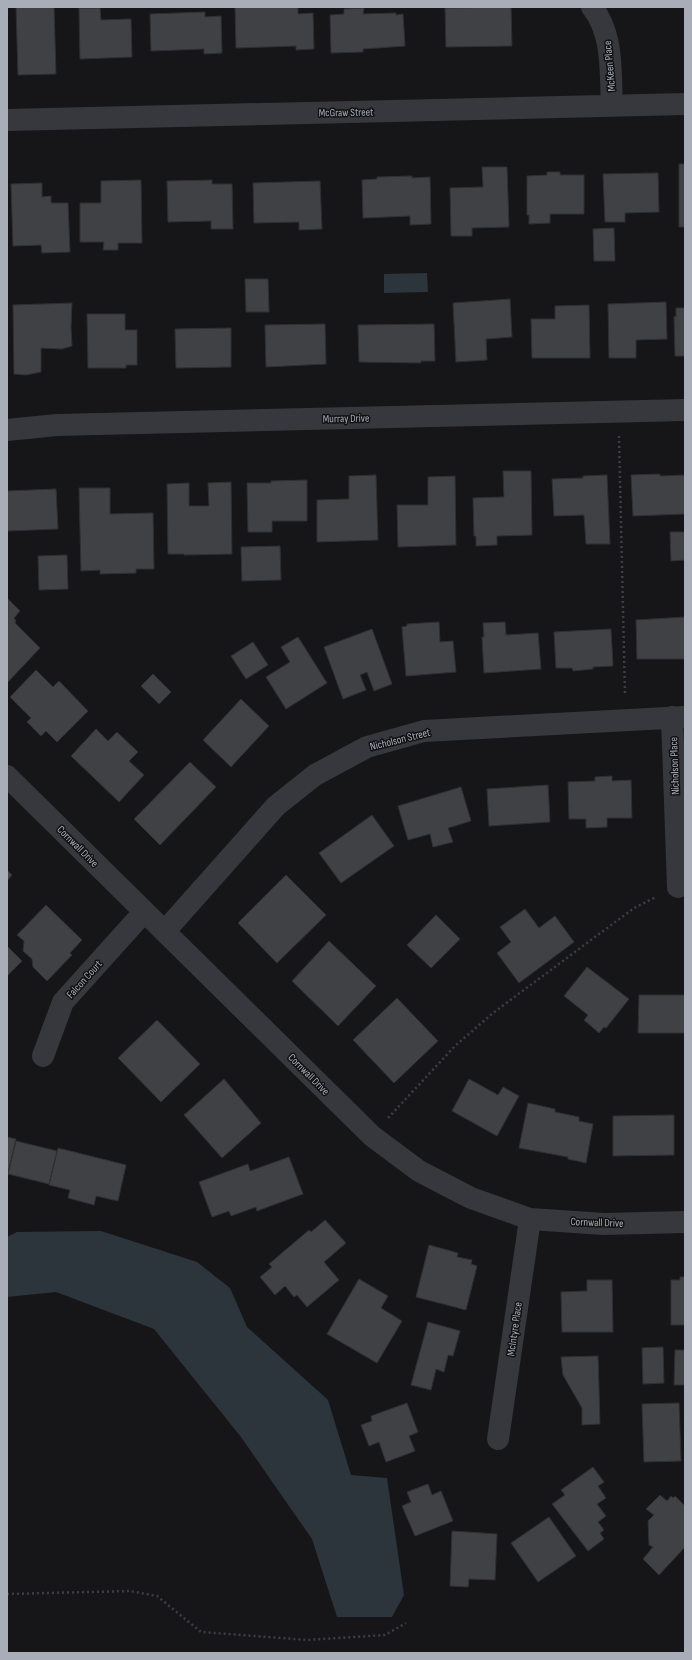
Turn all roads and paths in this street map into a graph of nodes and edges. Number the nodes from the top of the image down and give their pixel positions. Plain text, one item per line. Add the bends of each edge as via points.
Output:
1 (592, 7) edge
2 (685, 104) edge
3 (612, 105) junction
4 (7, 120) edge
5 (685, 410) edge
6 (619, 411) junction
7 (7, 430) edge
8 (679, 717) edge
9 (626, 720) junction
10 (7, 776) edge
11 (678, 887) joint
12 (144, 912) junction
13 (165, 931) junction
14 (43, 1056) dead end
15 (372, 1136) junction
16 (530, 1219) junction
17 (685, 1222) edge
18 (498, 1439) dead end
19 (7, 1594) edge
20 (406, 1623) dead end

1 - 3 street, McKeen Place via 600,17 608,41
2 - 3 street, McGraw Street
3 - 4 street, McGraw Street
5 - 6 street, Murray Drive
6 - 7 street, Murray Drive via 57,425
6 - 9 path
8 - 9 street, Nicholson Street
8 - 11 street, Nicholson Place
9 - 13 street, Nicholson Street via 424,731 367,747 315,775 276,806
10 - 12 street, Cornwall Drive
11 - 15 path via 634,908 493,1013 455,1046
12 - 13 street, Cornwall Drive
12 - 14 street, Falcon Court via 63,1002
13 - 15 street, Cornwall Drive
15 - 16 street, Cornwall Drive via 419,1171 471,1198
16 - 17 street, Cornwall Drive via 604,1224
16 - 18 street, McIntyre Place
19 - 20 path via 130,1591 156,1596 200,1632 307,1640 385,1635

